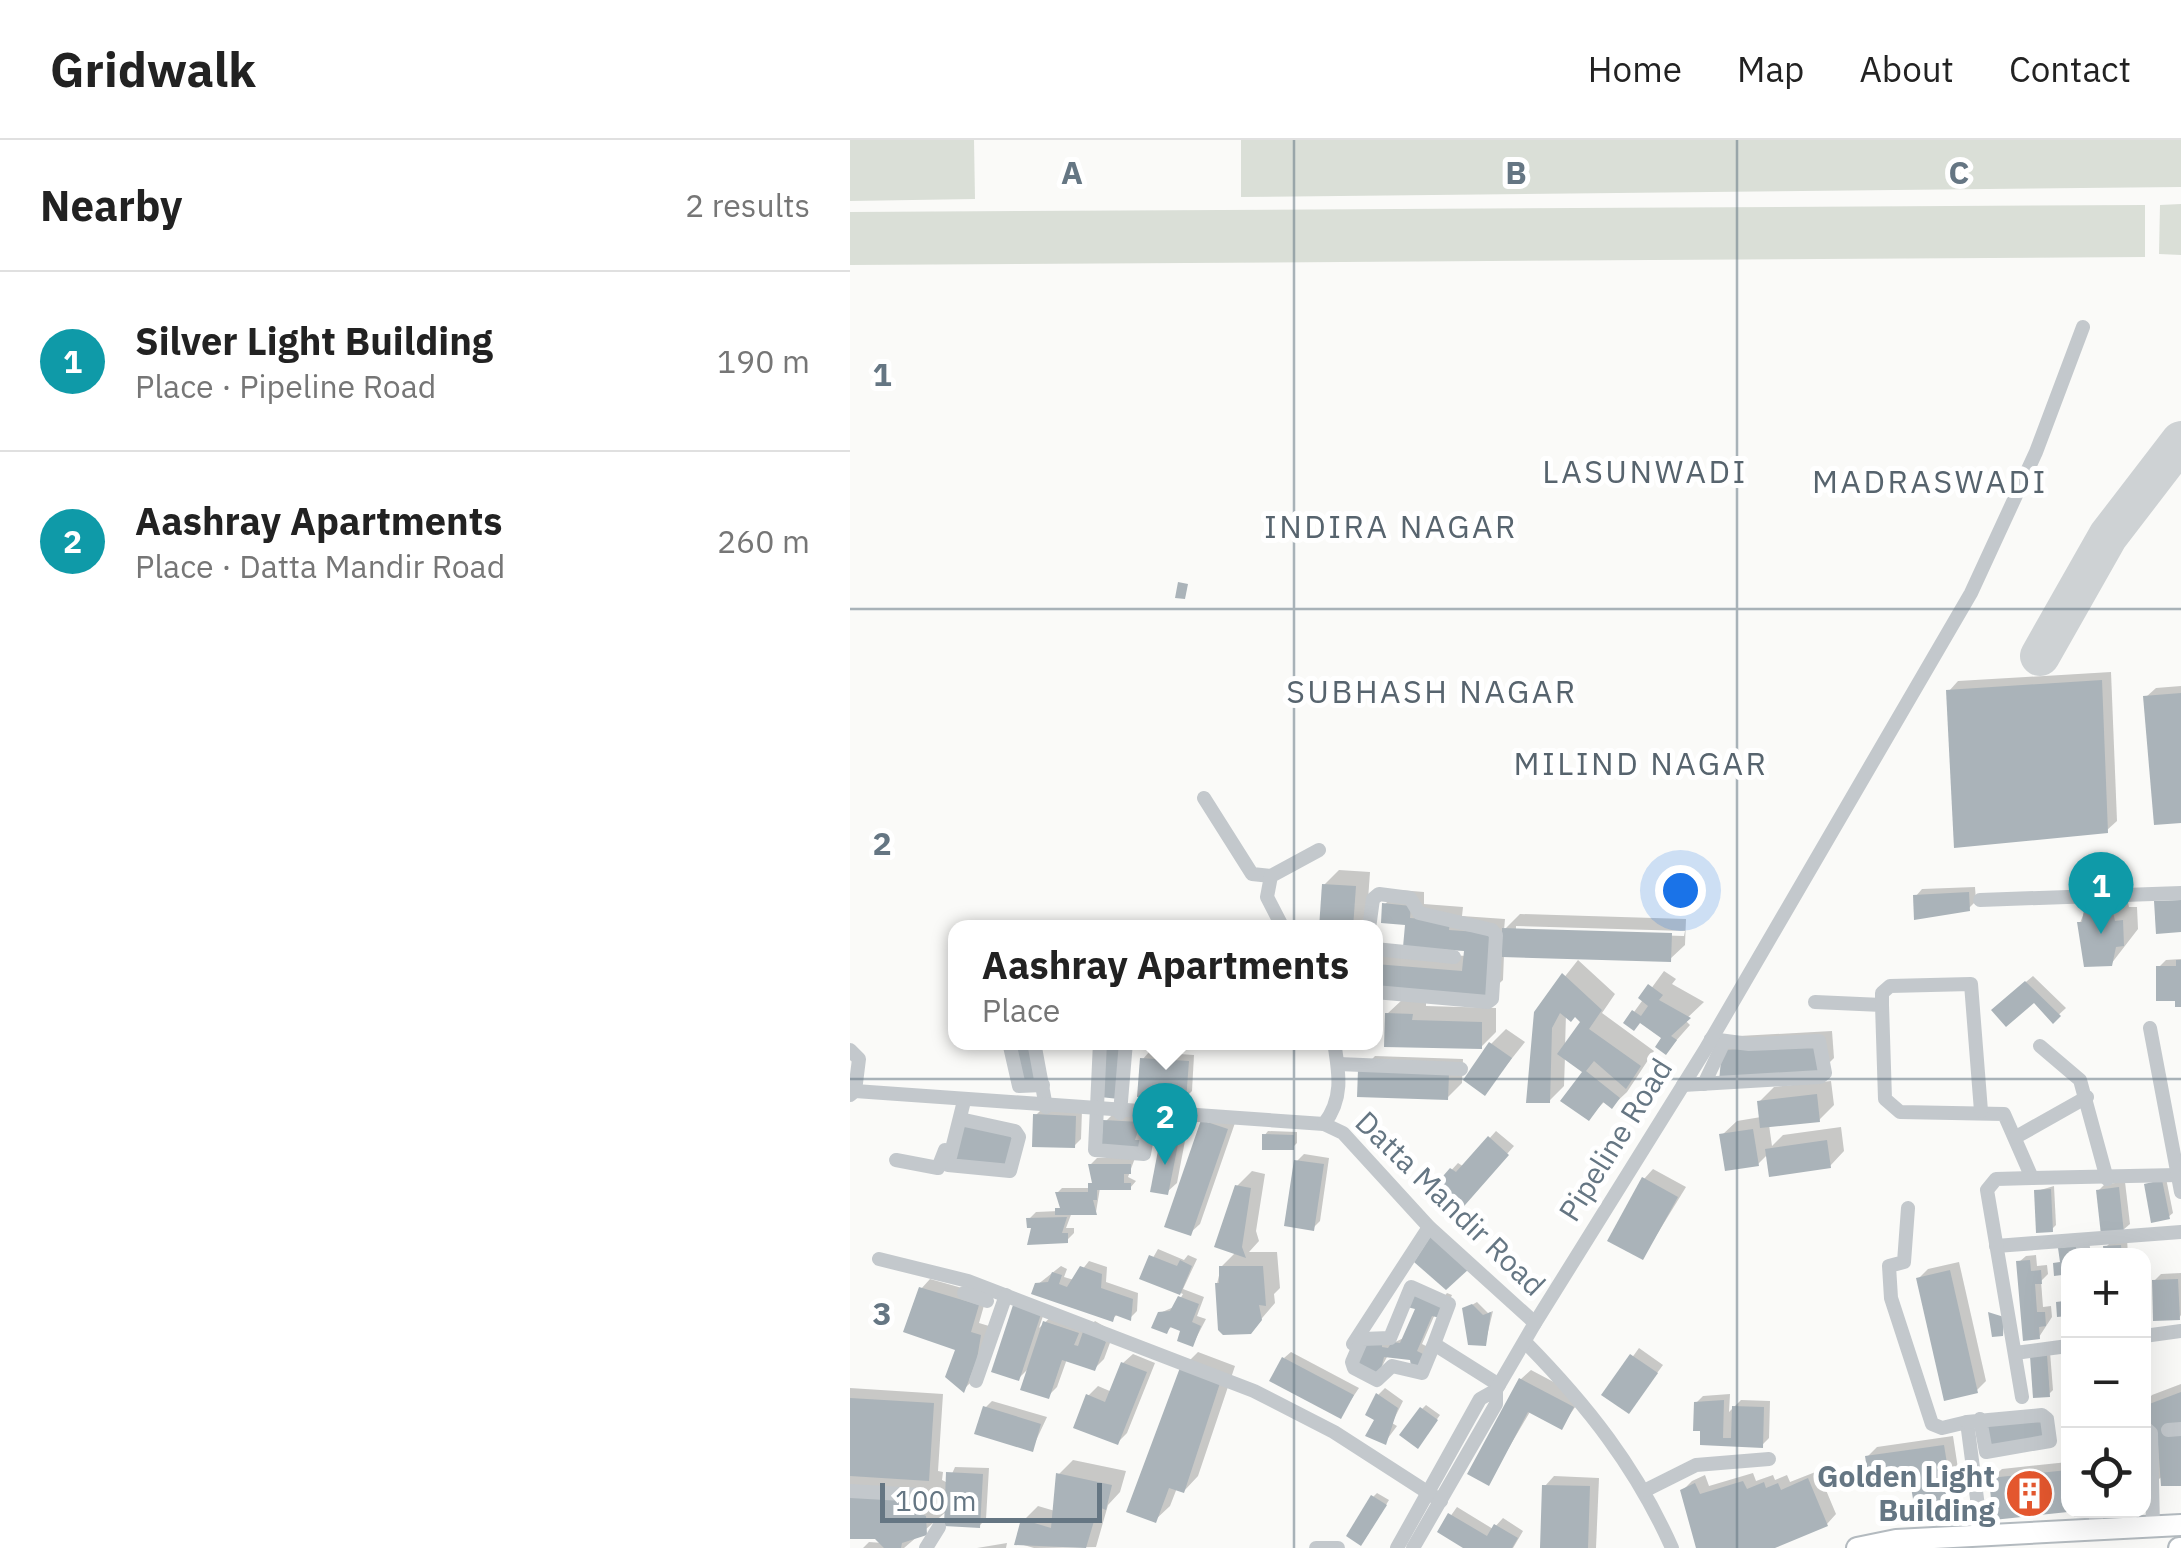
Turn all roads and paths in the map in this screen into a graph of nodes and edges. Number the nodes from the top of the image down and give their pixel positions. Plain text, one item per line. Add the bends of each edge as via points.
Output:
1 (2082, 327) dead end
2 (1204, 798) dead end
3 (1319, 850) dead end
4 (1271, 876) junction
5 (2181, 892) edge
6 (1980, 900) dead end
7 (1280, 920) edge
8 (1370, 920) edge
9 (1383, 951) edge
10 (1454, 956) dead end
11 (1383, 993) edge
12 (1815, 1002) dead end
13 (1882, 1005) junction
14 (2150, 1028) dead end
15 (1715, 1046) junction
16 (2040, 1046) dead end
17 (850, 1050) edge
18 (1011, 1050) edge
19 (1035, 1050) edge
20 (1099, 1050) edge
21 (1125, 1050) edge
22 (1335, 1050) edge
23 (1338, 1064) junction
24 (1461, 1069) dead end
25 (1704, 1084) junction
26 (1042, 1085) junction
27 (1683, 1085) junction
28 (852, 1093) edge
29 (2086, 1097) junction
30 (961, 1101) junction
31 (1096, 1105) junction
32 (1046, 1107) junction
33 (1120, 1107) junction
34 (1980, 1111) junction
35 (1151, 1114) junction
36 (960, 1119) junction
37 (1324, 1124) junction
38 (2016, 1137) junction
39 (2178, 1144) edge
40 (896, 1160) dead end
41 (2178, 1175) junction
42 (2032, 1178) junction
43 (2107, 1179) junction
44 (2181, 1192) edge
45 (1908, 1208) dead end
46 (1429, 1227) junction
47 (2181, 1232) edge
48 (1996, 1246) junction
49 (2083, 1248) edge
50 (879, 1259) dead end
51 (931, 1272) junction
52 (952, 1276) junction
53 (925, 1287) dead end
54 (947, 1292) dead end
55 (993, 1297) junction
56 (1534, 1323) junction
57 (2181, 1331) edge
58 (2151, 1335) edge
59 (1525, 1342) junction
60 (1434, 1344) junction
61 (2061, 1347) edge
62 (2015, 1353) junction
63 (1343, 1360) dead end
64 (976, 1381) dead end
65 (1498, 1388) junction
66 (2022, 1397) dead end
67 (1974, 1420) junction
68 (2145, 1428) edge
69 (1768, 1459) dead end
70 (1646, 1490) junction
71 (850, 1491) edge
72 (920, 1496) dead end
73 (1435, 1497) junction
74 (2096, 1521) edge
75 (2181, 1525) edge
76 (939, 1527) dead end
77 (2153, 1527) junction
78 (1982, 1536) junction
79 (2067, 1541) edge
80 (926, 1548) edge
81 (1316, 1548) edge
82 (1338, 1548) edge
83 (1397, 1548) edge
84 (1413, 1548) edge
85 (1672, 1548) edge
86 (1857, 1548) edge

1 - 15 street, Pipeline Road via 2036,452 1971,594
2 - 4 street via 1252,874
3 - 4 street
4 - 7 street via 1267,897
5 - 6 street
8 - 11 street via 1378,894 1410,898 1419,913 1496,936 1488,1002
9 - 10 street
12 - 13 street
13 - 34 street via 1884,1099 1890,1107
13 - 34 street via 1890,986 1971,984
14 - 39 street
15 - 25 street
15 - 25 street via 1819,1041 1825,1073
15 - 27 street, Pipeline Road
16 - 29 street via 2072,1070
17 - 28 street via 860,1058
18 - 26 street via 1018,1086
19 - 26 street
20 - 31 street
21 - 33 street
22 - 23 street
23 - 24 street
23 - 37 street via 1336,1110
25 - 27 street
26 - 32 street
27 - 56 street, Pipeline Road
28 - 30 street, Datta Mandir Road
29 - 38 street
29 - 43 street
30 - 32 street, Datta Mandir Road
30 - 36 street
30 - 40 street via 938,1168
31 - 32 street, Datta Mandir Road
31 - 33 street, Datta Mandir Road
31 - 35 street via 1097,1152 1147,1152
33 - 35 street, Datta Mandir Road
34 - 38 street via 2004,1114
35 - 37 street, Datta Mandir Road
36 - 36 street via 948,1165 1010,1171 1019,1137 1014,1131
37 - 46 street, Datta Mandir Road via 1343,1133
38 - 42 street
39 - 41 street
41 - 43 street
41 - 44 street
42 - 43 street
42 - 48 street via 1990,1182
45 - 67 street via 1904,1262 1889,1266 1890,1298 1932,1424
46 - 56 street, Datta Mandir Road
46 - 63 street
47 - 49 street
48 - 49 street
48 - 62 street
50 - 51 street
51 - 52 street
51 - 53 street
52 - 54 street
52 - 55 street via 965,1290
55 - 64 street
55 - 73 street via 1254,1391 1334,1432
56 - 59 street, Pipeline Road
57 - 58 street
59 - 65 street, Pipeline Road
59 - 70 street via 1572,1389
60 - 60 street via 1422,1374 1392,1366 1377,1380 1352,1362 1362,1339 1390,1338 1411,1287 1449,1304
60 - 65 street
61 - 62 street
62 - 66 street
65 - 73 street, Pipeline Road via 1480,1399
67 - 67 street via 2042,1415 2050,1441 1986,1452
67 - 78 street
68 - 77 street
69 - 70 street via 1696,1465
70 - 85 street
71 - 72 street
73 - 83 street, Pipeline Road
73 - 84 street, Pipeline Road
74 - 77 main road
74 - 79 main road
75 - 77 main road
76 - 80 street
78 - 79 main road
78 - 86 main road
81 - 82 street

